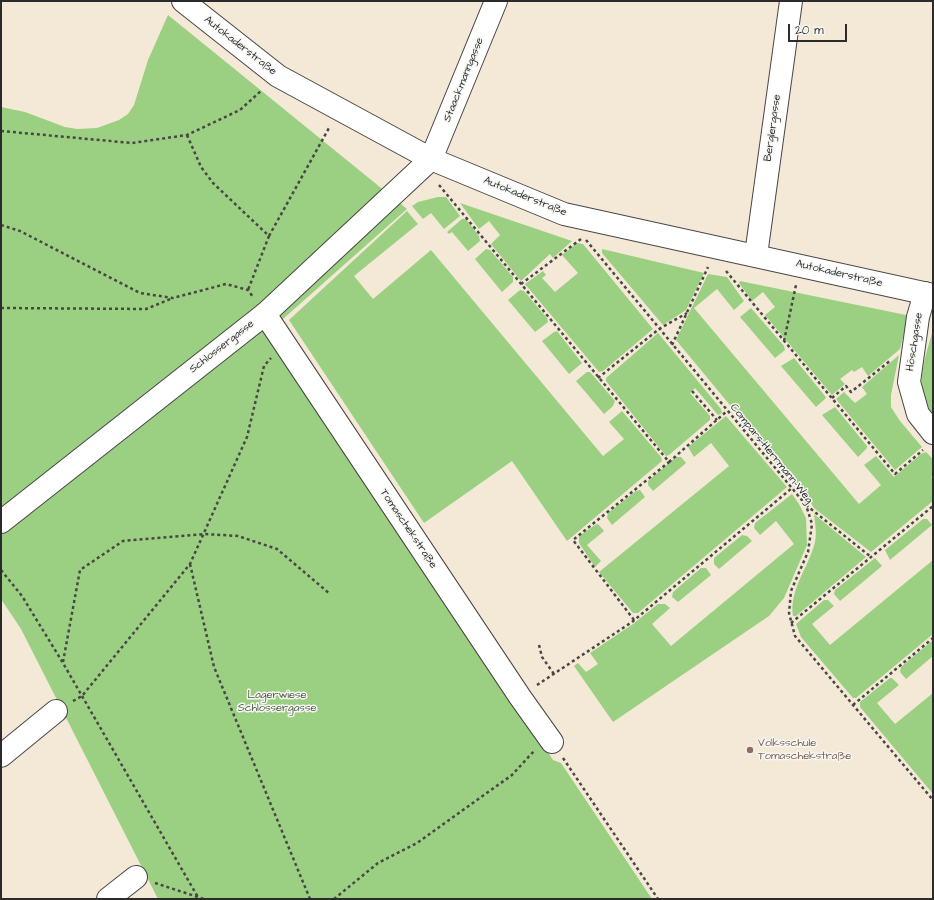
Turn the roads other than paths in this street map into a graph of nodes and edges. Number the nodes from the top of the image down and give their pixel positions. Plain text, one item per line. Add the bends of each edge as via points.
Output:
1 (496, 1) edge
2 (791, 1) edge
3 (185, 2) edge
4 (428, 163) junction
5 (756, 255) junction
6 (929, 294) edge
7 (260, 307) junction
8 (930, 440) edge
9 (1, 522) edge
10 (56, 711) road end
11 (552, 742) road end
12 (1, 756) edge
13 (136, 877) road end
14 (108, 899) edge

1 - 4 street, Staackmanngasse
2 - 5 street, Berglergasse
3 - 4 street, Autokaderstraße via 278,76
4 - 5 street, Autokaderstraße via 564,214
4 - 7 street, Schlossergasse
5 - 6 street, Autokaderstraße
6 - 8 street, Höschgasse via 915,341 909,382 918,414
7 - 9 street, Schlossergasse
7 - 11 street, Tomaschekstraße
10 - 12 street
13 - 14 street

